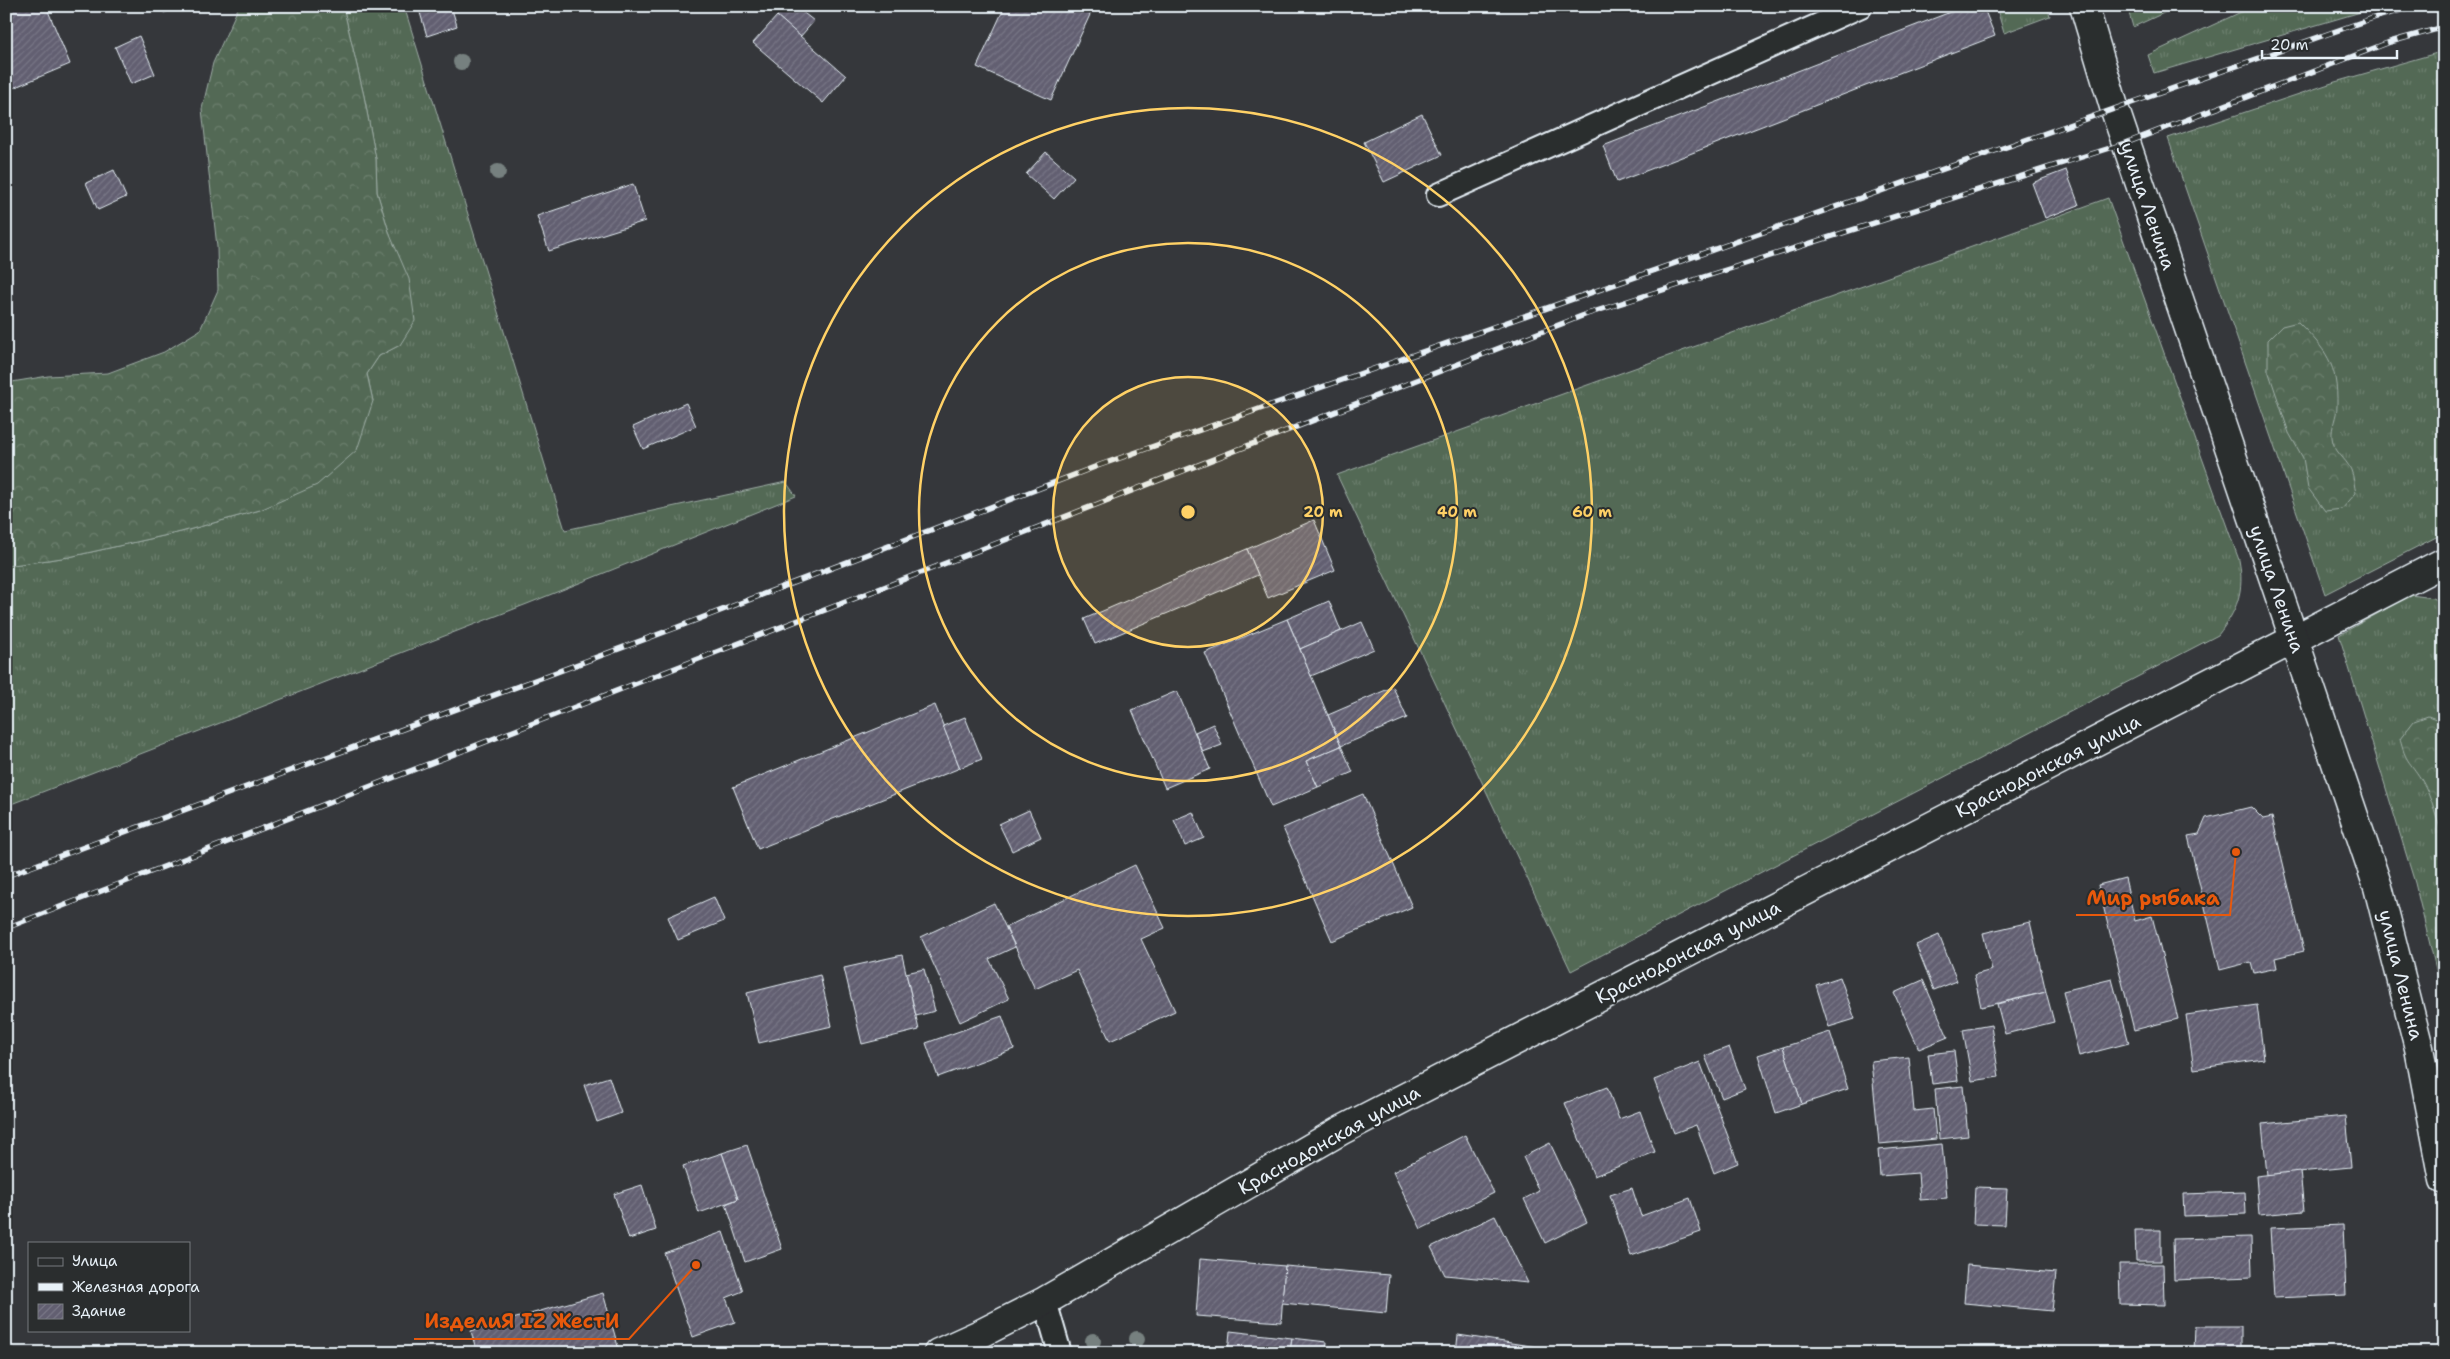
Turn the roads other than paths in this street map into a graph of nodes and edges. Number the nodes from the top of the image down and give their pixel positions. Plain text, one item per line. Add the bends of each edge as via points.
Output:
1 (1861, 6) edge
2 (2084, 6) edge
3 (1438, 195) dead end
4 (2444, 562) edge
5 (2294, 640) junction
6 (2444, 1180) edge
7 (1045, 1300) junction
8 (938, 1353) edge
9 (1060, 1353) edge

1 - 3 lane
2 - 5 street, улица Ленина via 2115,110
4 - 5 street, Краснодонская улица
5 - 6 street, улица Ленина via 2378,887 2419,1048
5 - 7 street, Краснодонская улица via 1340,1131
7 - 8 street, Краснодонская улица via 982,1334
7 - 9 lane

